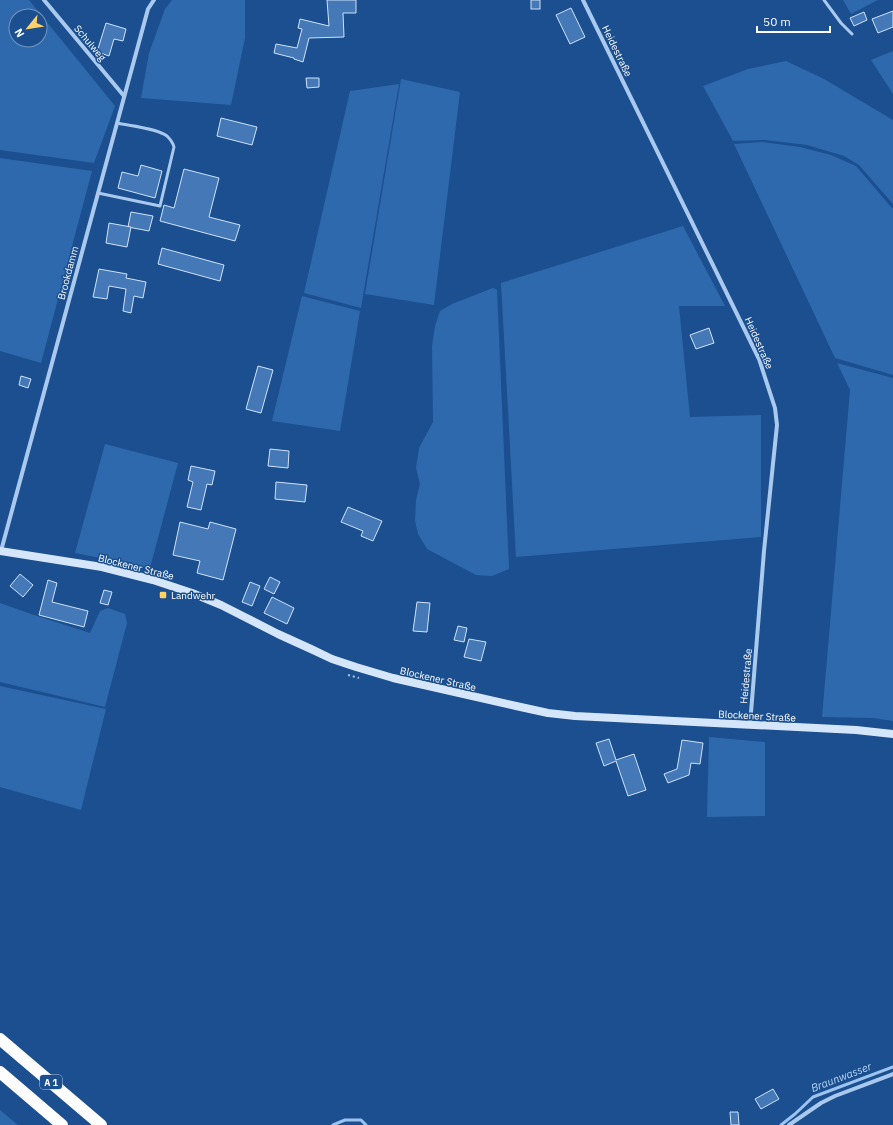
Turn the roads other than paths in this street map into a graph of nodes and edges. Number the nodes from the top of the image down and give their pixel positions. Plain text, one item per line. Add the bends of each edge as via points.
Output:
1 (44, 0) edge
2 (154, 0) edge
3 (583, 0) edge
4 (824, 0) edge
5 (852, 34) dead end
6 (124, 96) junction
7 (117, 123) junction
8 (98, 192) junction
9 (0, 551) edge
10 (750, 725) junction
11 (893, 734) edge
12 (0, 1039) edge
13 (0, 1072) edge
14 (893, 1074) edge
15 (62, 1125) edge
16 (101, 1125) edge
17 (789, 1125) edge

1 - 6 street, Schulweg
2 - 6 street, Brookdamm via 148,9
3 - 10 street, Heidestraße via 759,359 775,408 777,425
4 - 5 lane
6 - 7 street, Brookdamm
7 - 8 street, Brookdamm
7 - 8 lane via 155,131 167,136 172,142 174,147 160,206
8 - 9 street, Brookdamm
9 - 10 street, Blockener Straße via 102,567 153,580 221,605 332,659 373,673 452,692 548,713 575,716
10 - 11 street, Blockener Straße
12 - 16 highway, A 1
13 - 15 highway, A 1
14 - 17 street via 835,1096

